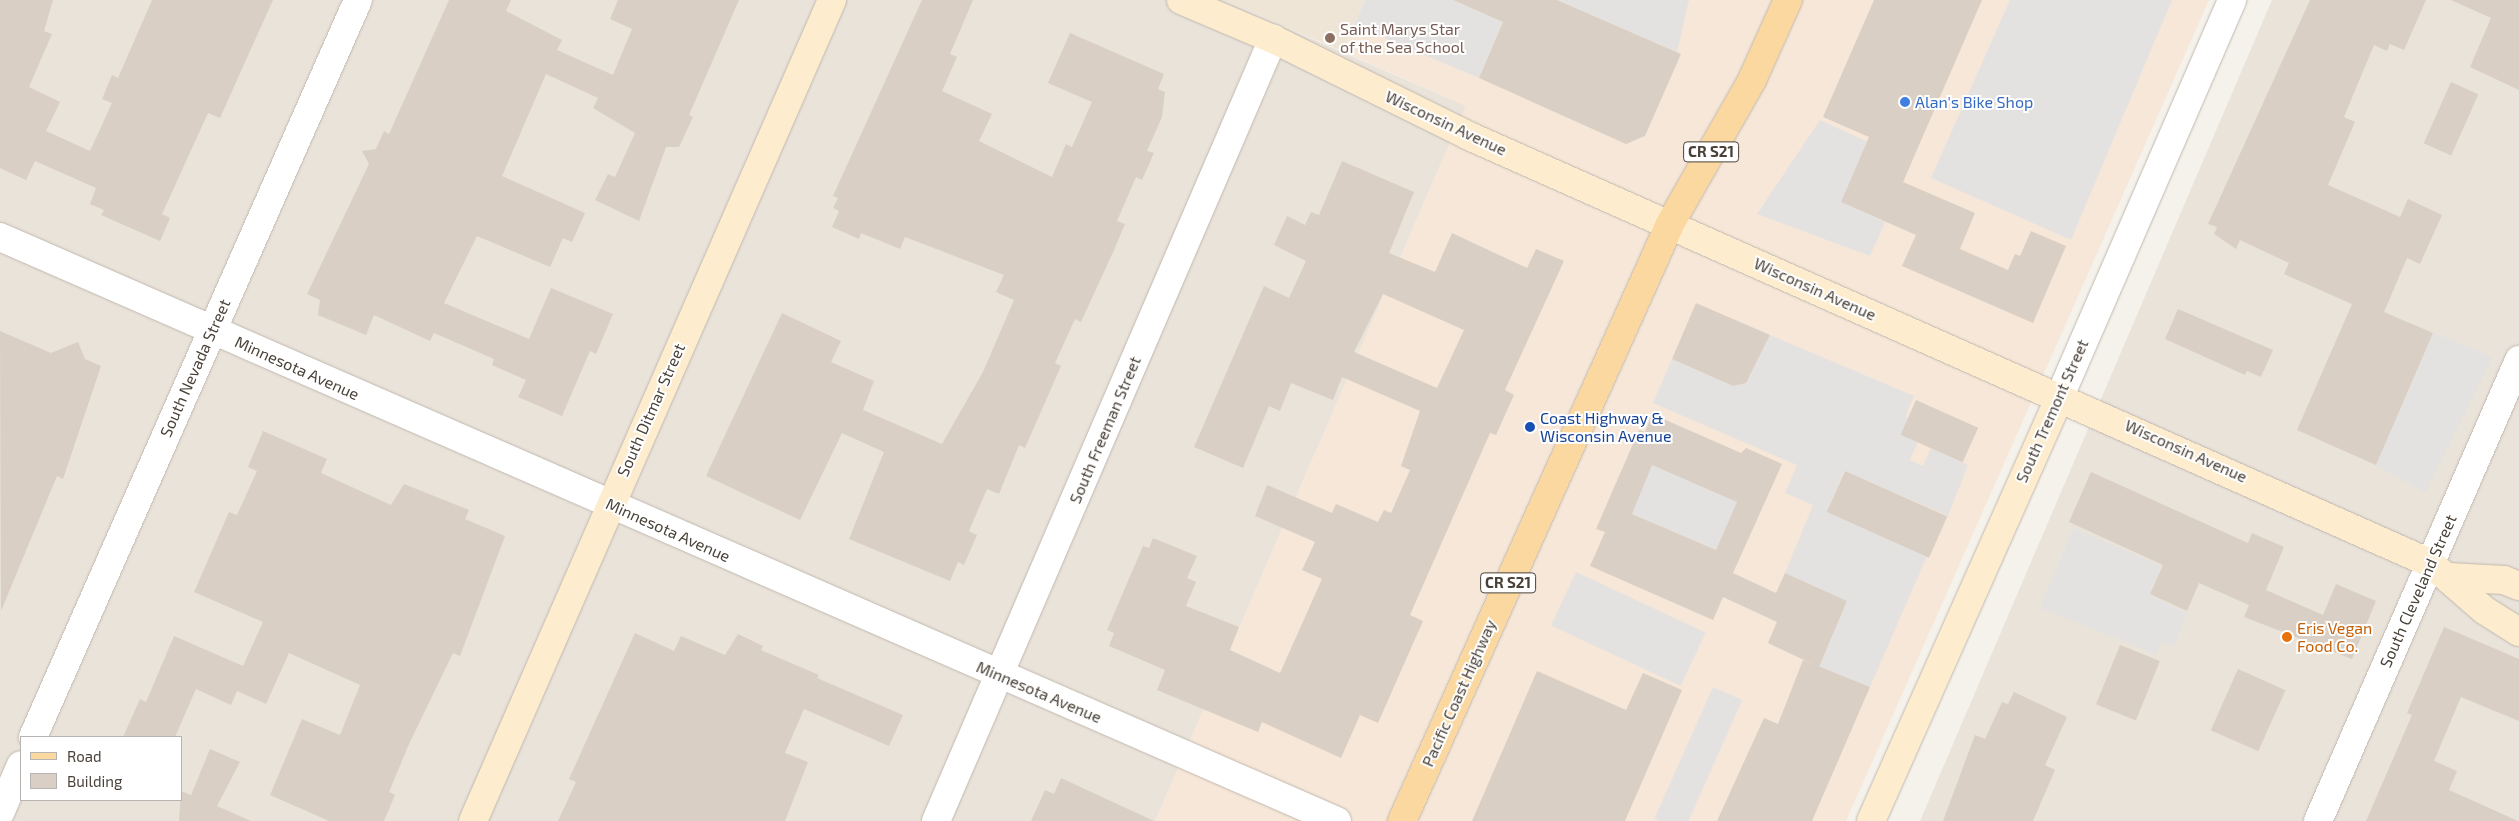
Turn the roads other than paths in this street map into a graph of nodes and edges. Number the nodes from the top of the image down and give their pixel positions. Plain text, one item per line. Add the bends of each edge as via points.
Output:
1 (358, 0) edge
2 (832, 0) edge
3 (1181, 0) edge
4 (1788, 0) edge
5 (2232, 0) edge
6 (1273, 39) junction
7 (1670, 224) junction
8 (0, 237) edge
9 (211, 330) junction
10 (2519, 360) edge
11 (2060, 396) junction
12 (610, 504) junction
13 (2440, 570) junction
14 (2519, 586) edge
15 (2519, 632) edge
16 (1000, 675) junction
17 (33, 736) edge
18 (20, 767) edge
19 (0, 813) edge
20 (473, 821) edge
21 (936, 821) edge
22 (1337, 821) edge
23 (1402, 821) edge
24 (1871, 821) edge
25 (2318, 821) edge

1 - 9 street, South Nevada Street
2 - 12 main road, South Ditmar Street
3 - 6 main road, Wisconsin Avenue
4 - 7 main road, CR S21 via 1752,80
5 - 11 street, South Tremont Street
6 - 7 main road, Wisconsin Avenue via 1470,136
6 - 16 street, South Freeman Street
7 - 11 main road, Wisconsin Avenue
7 - 23 main road, Pacific Coast Highway / CR S21
8 - 9 street, Minnesota Avenue
9 - 12 street, Minnesota Avenue
9 - 17 street, South Nevada Street
10 - 13 street, South Cleveland Street
11 - 13 main road, Wisconsin Avenue
11 - 24 main road, South Tremont Street
12 - 16 street, Minnesota Avenue
12 - 20 main road, South Ditmar Street
13 - 14 main road, Wisconsin Avenue via 2504,580
13 - 15 main road, Wisconsin Avenue via 2484,610
13 - 25 street, South Cleveland Street
16 - 21 street, South Freeman Street
16 - 22 street, Minnesota Avenue
18 - 19 street

